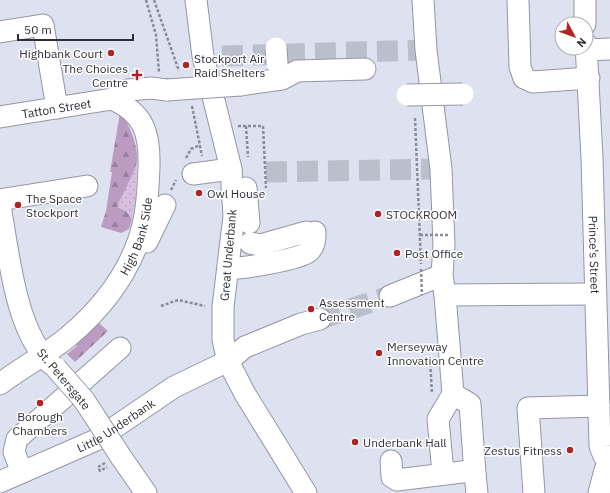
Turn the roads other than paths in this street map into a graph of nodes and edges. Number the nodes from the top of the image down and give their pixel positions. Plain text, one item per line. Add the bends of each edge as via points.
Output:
1 (196, 0) edge
2 (423, 0) edge
3 (518, 0) edge
4 (585, 0) edge
5 (586, 16) edge
6 (0, 32) edge
7 (594, 48) edge
8 (610, 49) edge
9 (587, 56) edge
10 (365, 69) dead end
11 (589, 78) junction
12 (164, 90) junction
13 (463, 94) dead end
14 (407, 95) dead end
15 (112, 99) junction
16 (57, 108) junction
17 (136, 113) junction
18 (0, 117) edge
19 (231, 173) junction
20 (192, 174) dead end
21 (87, 186) dead end
22 (0, 200) edge
23 (165, 205) dead end
24 (0, 206) edge
25 (288, 248) dead end
26 (229, 264) junction
27 (126, 267) junction
28 (442, 275) junction
29 (600, 282) edge
30 (390, 296) tunnel mouth
31 (436, 297) junction
32 (320, 319) tunnel mouth
33 (120, 348) dead end
34 (228, 361) junction
35 (48, 362) junction
36 (0, 384) edge
37 (453, 394) junction
38 (599, 406) junction
39 (390, 461) dead end
40 (610, 462) edge
41 (22, 472) junction
42 (443, 473) junction
43 (0, 482) edge
44 (476, 483) edge
45 (146, 493) edge
46 (306, 493) edge
47 (534, 493) edge
48 (599, 493) edge

1 - 19 street, Great Underbank via 203,56
2 - 28 street via 426,50 441,169 444,245
3 - 11 street via 520,67 524,78 533,82
4 - 5 street
6 - 16 street via 43,25
7 - 8 street
9 - 11 street, Prince's Street
10 - 12 street, Tatton Street, bridge via 297,71 279,63 240,85
11 - 29 street, Prince's Street via 594,252
12 - 15 street, Tatton Street via 128,90
12 - 17 street via 150,98
13 - 14 street, bridge
15 - 16 street, Tatton Street
15 - 17 street, High Bank Side via 123,103
16 - 18 street, Tatton Street
17 - 27 street, High Bank Side via 147,134 148,185 140,238
19 - 20 street
19 - 26 street, Great Underbank via 234,216
19 - 26 street via 245,184 250,233 260,245 311,232 314,245 305,254 253,267
21 - 22 street
23 - 27 street via 136,266
24 - 35 street, St. Petersgate via 19,305 30,335
25 - 26 street via 249,256
26 - 34 street, Great Underbank via 223,307 224,340
27 - 35 street, High Bank Side via 106,298
28 - 30 street
28 - 31 street
29 - 31 street
29 - 38 street, Prince's Street
31 - 37 street
32 - 34 street, Little Underbank via 245,347
33 - 41 street via 17,439 14,449
34 - 41 street, Little Underbank via 174,387 95,440
34 - 46 street, Great Underbank via 245,394
35 - 36 street, High Bank Side
35 - 45 street, St. Petersgate, bridge via 84,400
37 - 42 street via 438,420
37 - 44 street via 470,404
38 - 40 street, Prince's Street via 600,446
38 - 47 street via 528,408
39 - 42 street via 393,479
40 - 48 street, Prince's Street via 605,470
41 - 43 street, Little Underbank
42 - 44 street via 470,471

